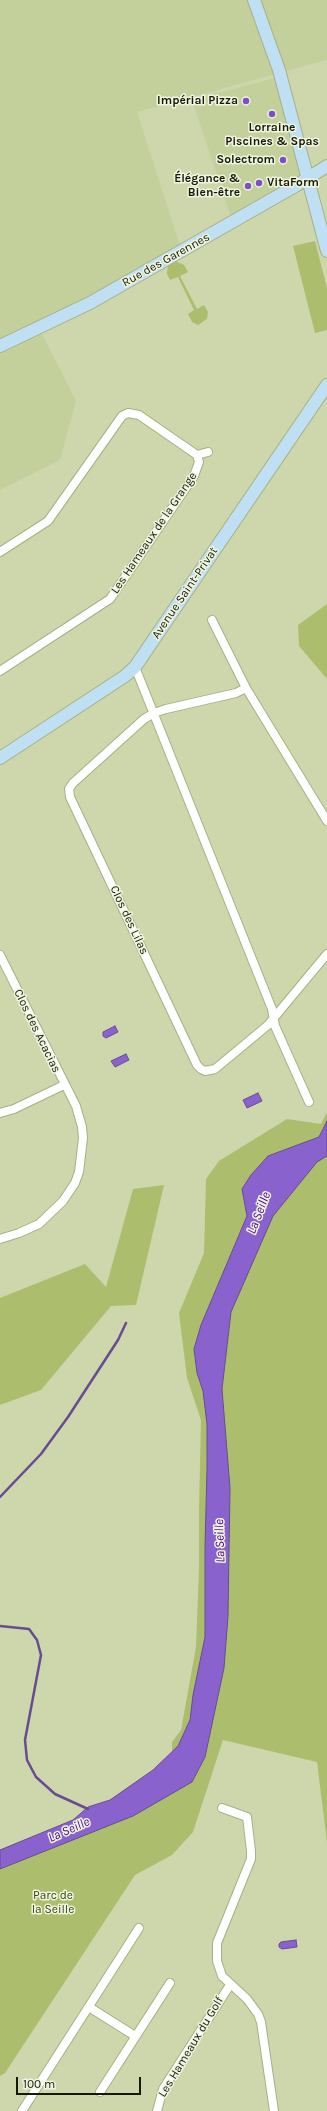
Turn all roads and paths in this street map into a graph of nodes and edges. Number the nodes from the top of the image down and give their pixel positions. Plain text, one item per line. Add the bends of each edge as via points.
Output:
1 (254, 0) edge
2 (261, 0) edge
3 (274, 51) junction
4 (327, 166) edge
5 (308, 178) junction
6 (327, 251) edge
7 (0, 346) edge
8 (327, 385) edge
9 (208, 452) dead end
10 (197, 455) junction
11 (0, 552) edge
12 (212, 620) dead end
13 (135, 667) junction
14 (0, 671) edge
15 (246, 688) junction
16 (154, 713) junction
17 (0, 758) edge
18 (327, 821) edge
19 (327, 954) edge
20 (0, 955) edge
21 (274, 1017) junction
22 (64, 1085) junction
23 (309, 1102) dead end
24 (0, 1113) edge
25 (0, 1239) edge
26 (222, 1808) dead end
27 (140, 1928) dead end
28 (170, 1984) dead end
29 (230, 1985) junction
30 (89, 2007) junction
31 (135, 2036) junction
32 (100, 2092) dead end
33 (22, 2111) edge
34 (157, 2111) edge
35 (274, 2111) edge

1 - 3 street
2 - 3 street
3 - 5 street
4 - 5 street, Rue des Garennes
5 - 6 street
5 - 7 street, Rue des Garennes via 90,303
8 - 13 street, Avenue Saint-Privat
9 - 10 street, Les Hameaux de la Grange
10 - 11 street, Les Hameaux de la Grange via 139,415 128,413 122,416 48,522
10 - 14 street, Les Hameaux de la Grange via 199,462 194,476 110,599
12 - 15 street
13 - 16 street
13 - 17 street, Avenue Saint-Privat
15 - 16 street, Clos des Lilas via 236,693
15 - 18 street
16 - 21 street
16 - 21 street, Clos des Lilas via 73,783 70,797 201,1069 215,1069 268,1025
19 - 21 street, Clos des Lilas
20 - 22 street, Clos des Acacias
21 - 23 street via 275,1026
22 - 24 street, Clos des Acacias
22 - 25 street, Clos des Acacias via 76,1106 82,1127 82,1161 75,1183 48,1217 25,1231
26 - 29 street, Les Hameaux du Golf via 247,1817 252,1851 216,1943 219,1969
27 - 30 street
28 - 31 street
29 - 34 street, Les Hameaux du Golf via 163,2089
29 - 35 street, Les Hameaux du Golf via 254,2006 261,2022
30 - 31 street
30 - 33 street
31 - 32 street

